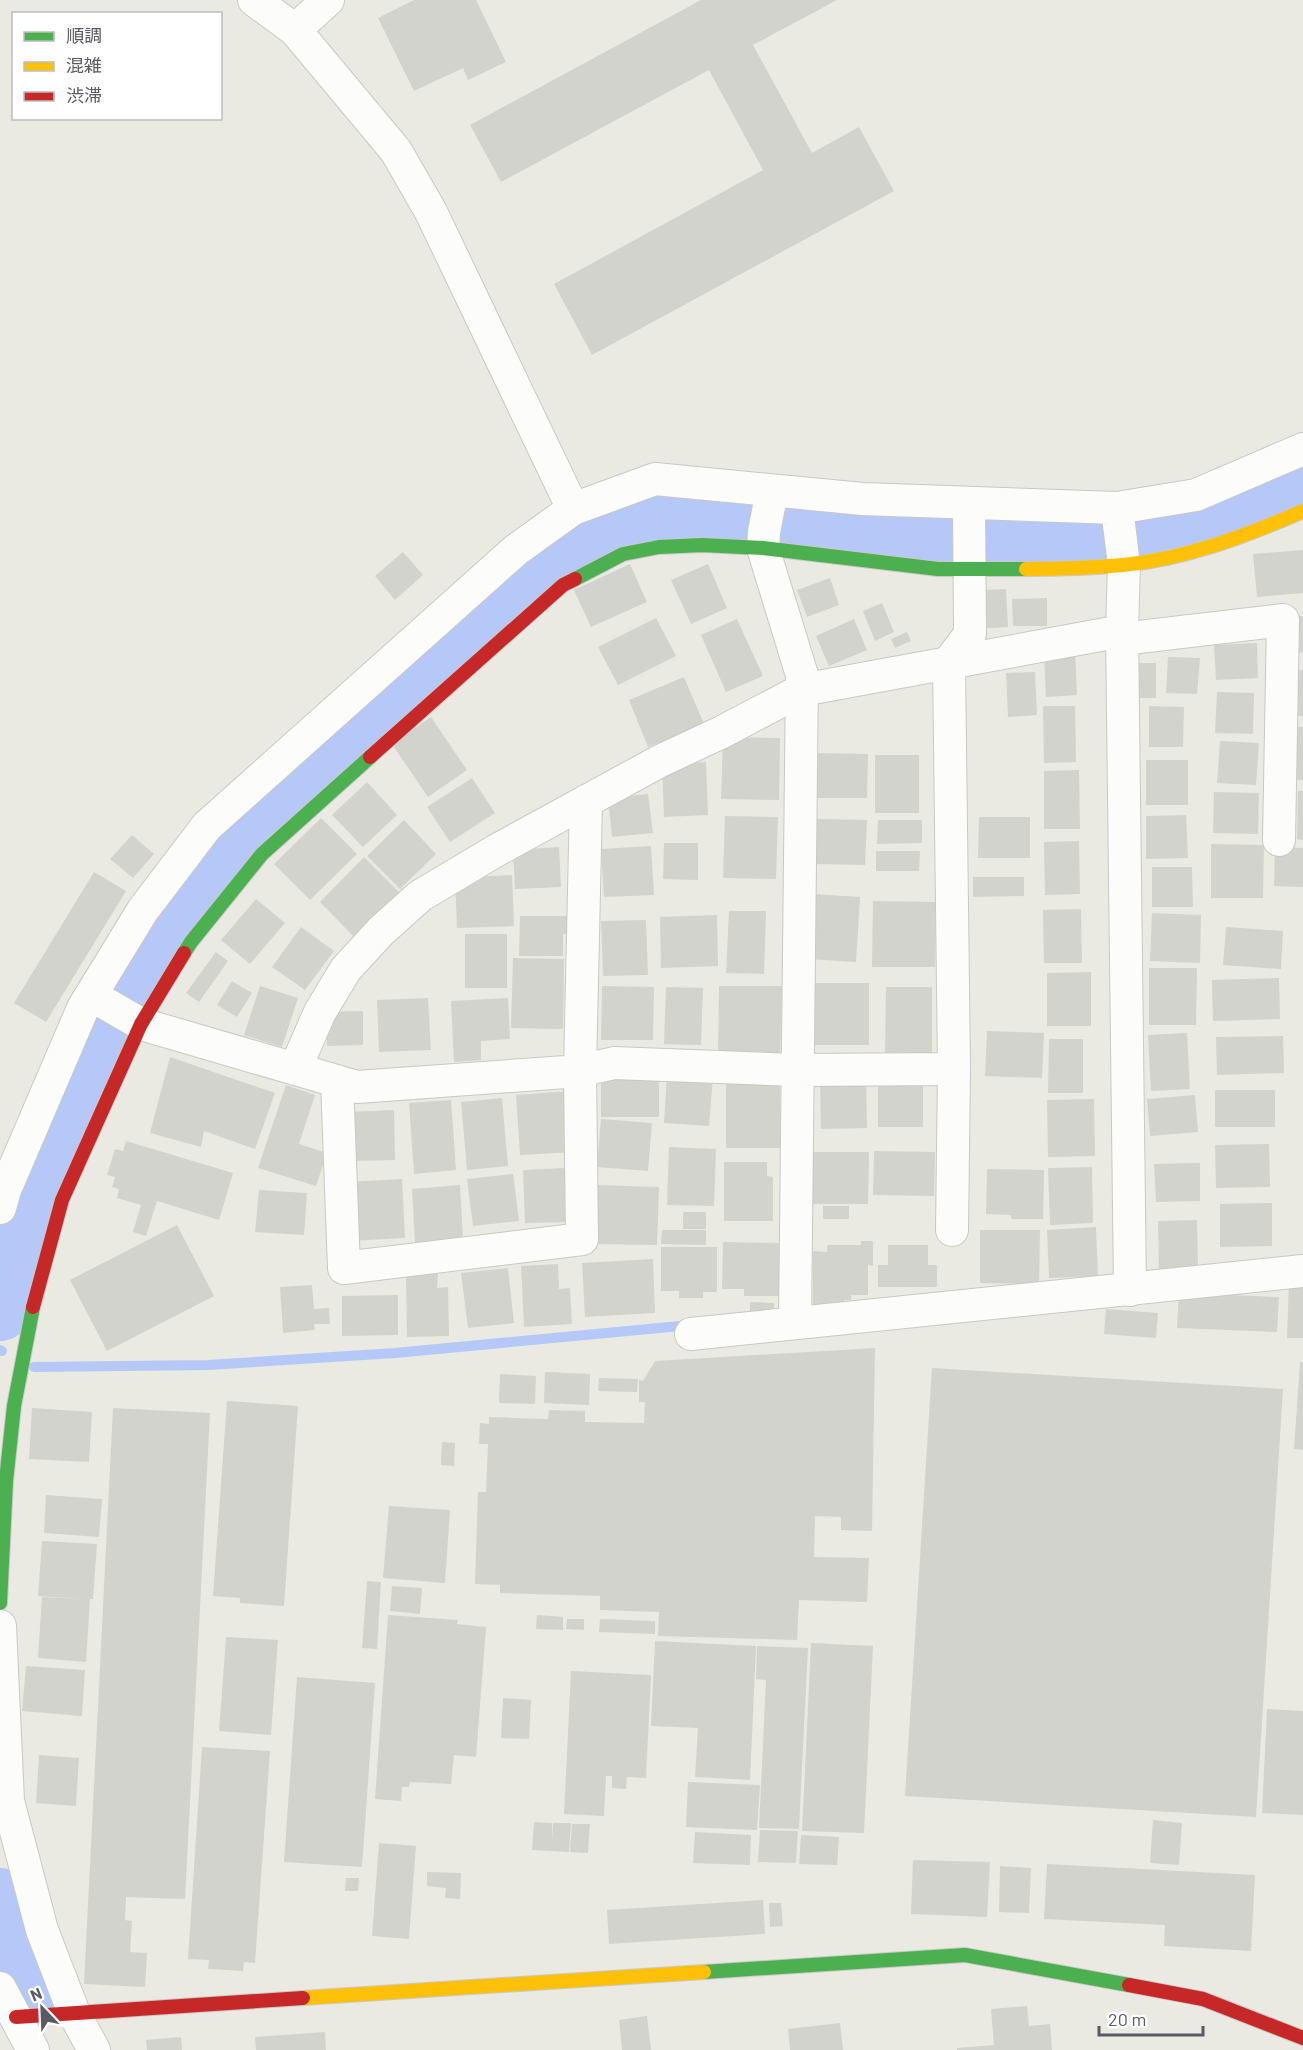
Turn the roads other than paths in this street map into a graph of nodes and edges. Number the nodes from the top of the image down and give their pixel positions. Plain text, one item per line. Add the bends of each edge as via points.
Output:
1 (254, 0) edge
2 (328, 0) edge
3 (295, 30) junction
4 (1303, 449) edge
5 (771, 496) junction
6 (573, 509) junction
7 (1303, 511) edge
8 (969, 512) junction
9 (1118, 512) junction
10 (763, 540) junction
11 (1123, 557) junction
12 (970, 561) junction
13 (1122, 635) junction
14 (949, 662) junction
15 (802, 690) junction
16 (586, 801) junction
17 (1279, 840) dead end
18 (95, 998) junction
19 (133, 1020) junction
20 (295, 1069) junction
21 (954, 1069) junction
22 (797, 1070) junction
23 (580, 1071) junction
24 (337, 1082) junction
25 (0, 1208) edge
26 (952, 1230) dead end
27 (1303, 1271) edge
28 (1130, 1290) junction
29 (795, 1319) junction
30 (691, 1334) dead end
31 (0, 1603) edge
32 (0, 1626) edge
33 (0, 1988) edge
34 (74, 2013) junction
35 (16, 2017) junction
36 (1303, 2038) edge
37 (33, 2050) edge
38 (94, 2050) edge

1 - 3 street
2 - 3 street
3 - 6 street via 396,151 431,212
4 - 9 street via 1196,495
5 - 6 street via 655,479
5 - 8 street via 863,499
5 - 10 street
6 - 18 street via 516,550 207,826 143,910
7 - 11 street via 1255,532 1195,551
8 - 9 street
8 - 12 street
9 - 11 street
10 - 12 street via 938,569
10 - 15 street via 802,675
10 - 19 street via 623,554 563,585 262,854
11 - 12 street via 1050,569
11 - 13 street
12 - 14 street via 970,634
13 - 14 street
13 - 17 street via 1283,620
13 - 28 street
14 - 15 street
14 - 21 street
15 - 16 street
15 - 22 street
16 - 20 street via 420,896 381,931 346,969 320,1012
16 - 23 street
18 - 19 street
18 - 25 street via 83,1008
19 - 20 street
19 - 31 street via 62,1200 38,1287 14,1406
20 - 24 street
21 - 22 street
21 - 26 street
22 - 23 street via 614,1063
22 - 29 street
23 - 24 street via 357,1087
23 - 24 street via 582,1239 344,1268
27 - 28 street
28 - 29 street
29 - 30 street
32 - 34 street via 8,1802 42,1930
33 - 35 street
34 - 35 street
34 - 36 street via 965,1955 1203,1998
34 - 38 street
35 - 37 street

